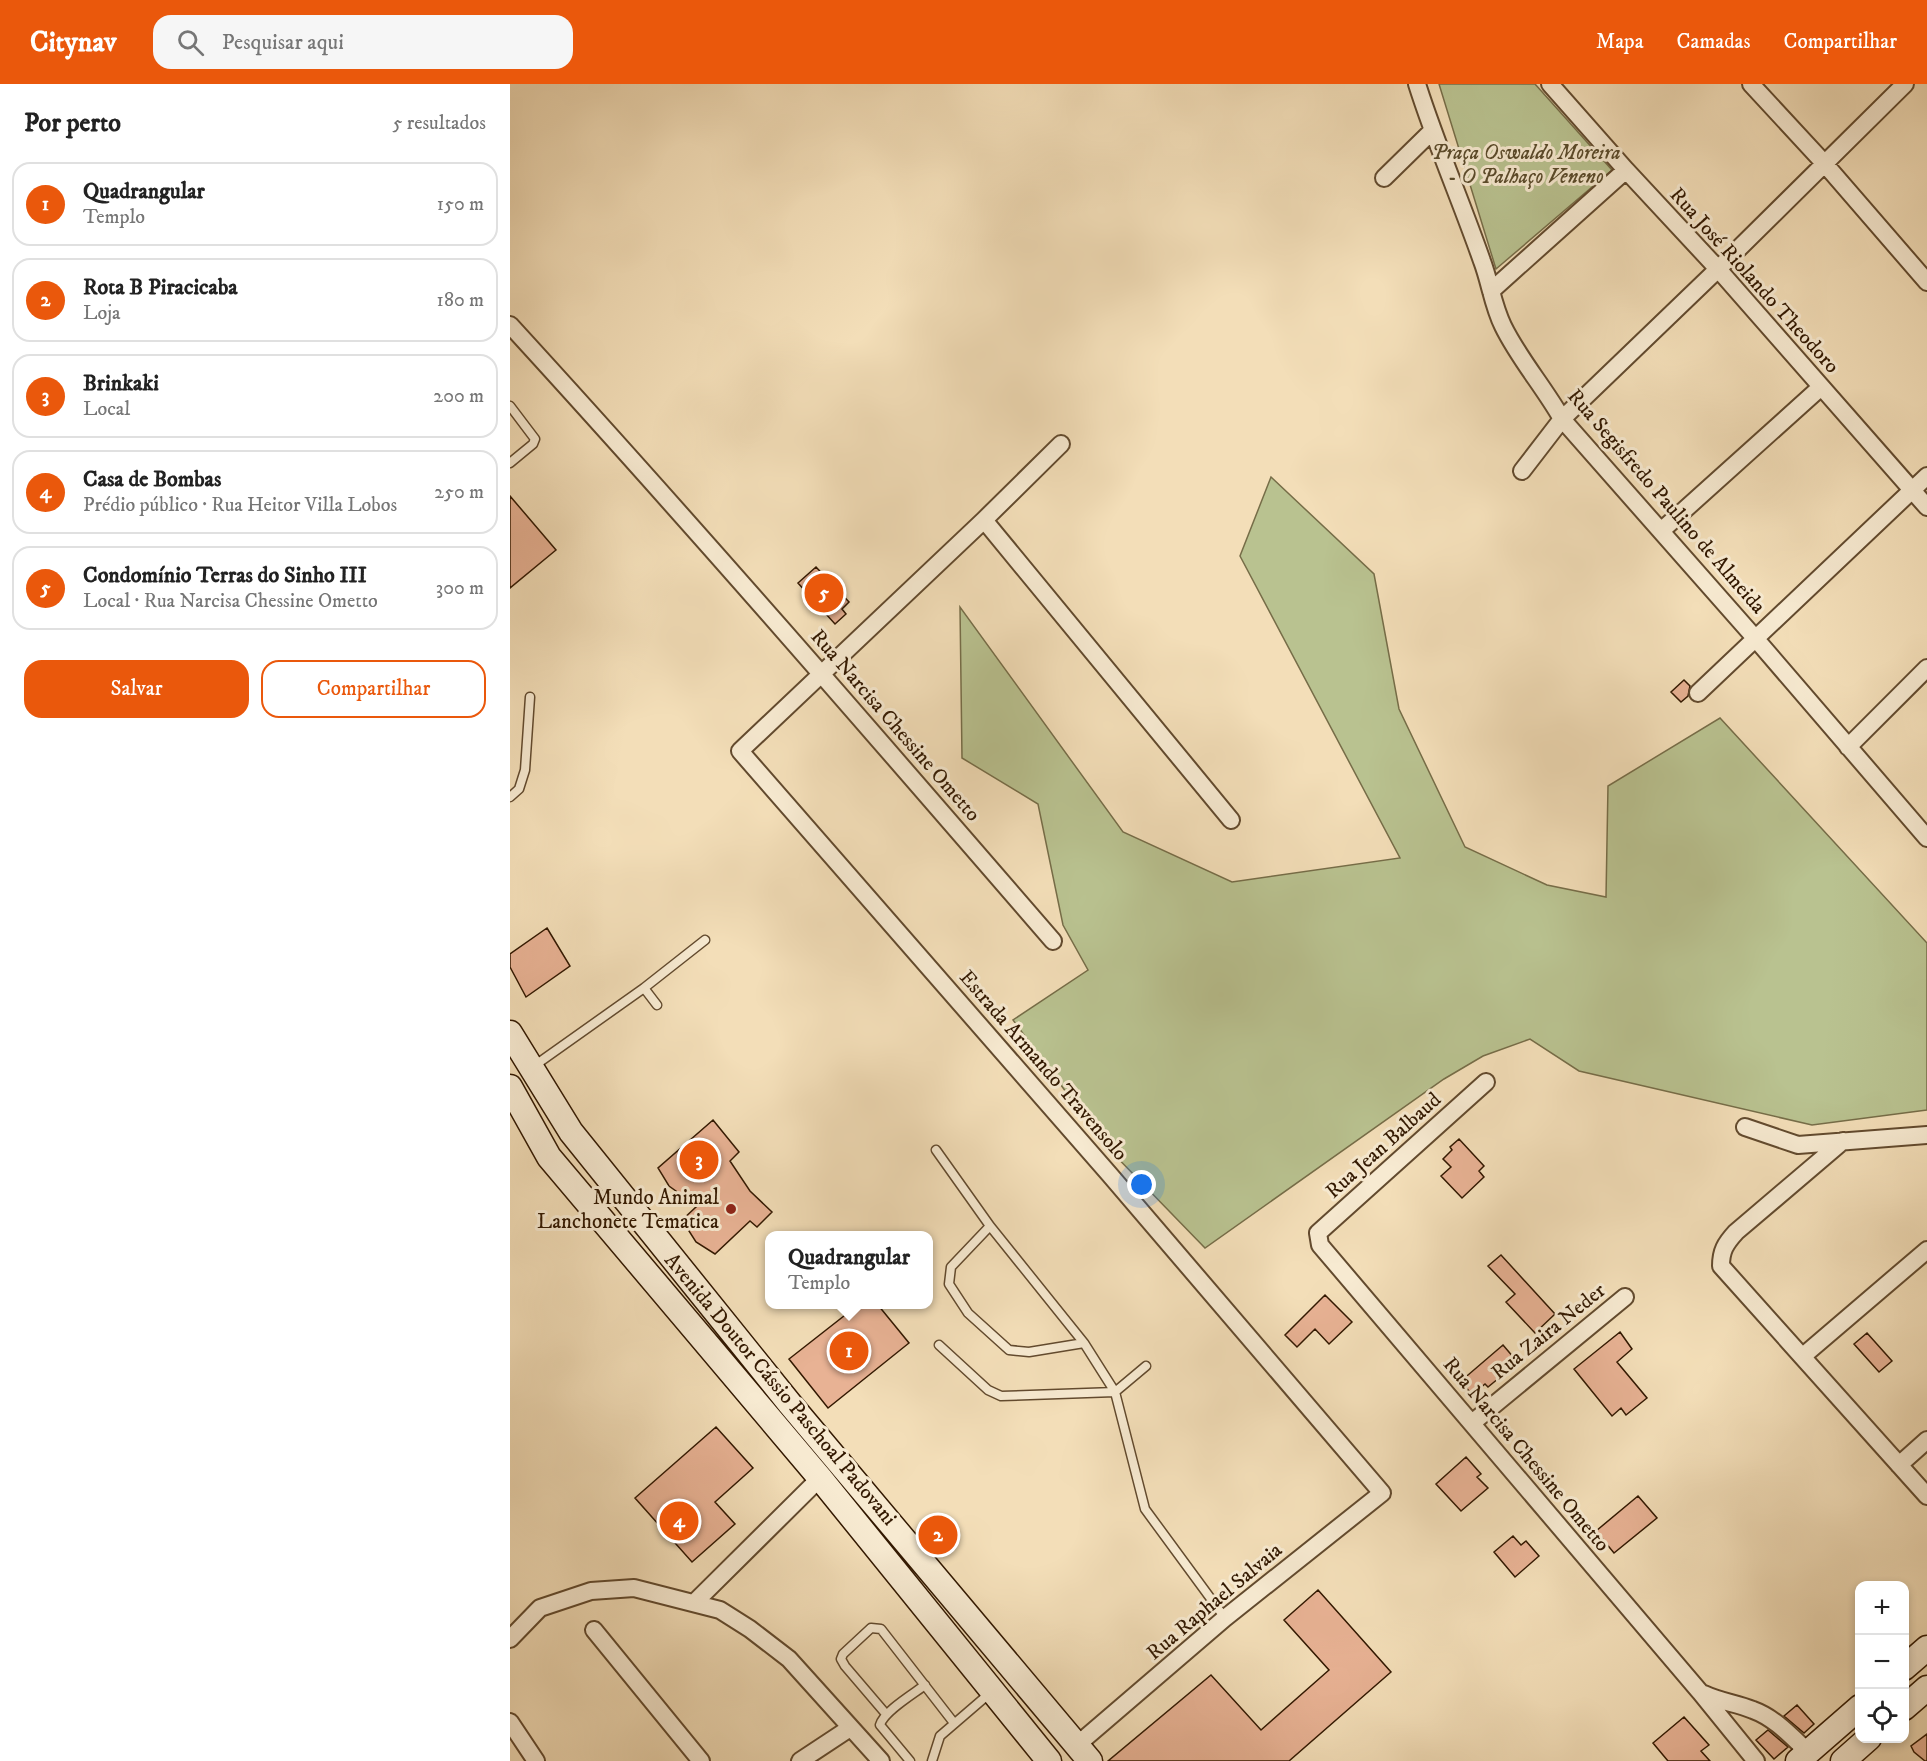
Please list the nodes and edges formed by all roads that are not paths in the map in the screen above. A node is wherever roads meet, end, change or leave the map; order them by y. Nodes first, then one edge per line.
1 (1417, 84) edge
2 (1550, 84) edge
3 (1751, 84) edge
4 (1905, 84) edge
5 (1432, 131) junction
6 (1824, 163) junction
7 (1626, 170) junction
8 (1384, 178) dead end
9 (1718, 269) junction
10 (1927, 282) edge
11 (1491, 291) junction
12 (510, 325) edge
13 (1821, 387) junction
14 (510, 406) edge
15 (1562, 419) junction
16 (1061, 444) dead end
17 (510, 463) edge
18 (1522, 471) dead end
19 (1927, 476) edge
20 (1912, 490) junction
21 (1927, 507) edge
22 (984, 520) junction
23 (1661, 531) junction
24 (1755, 638) junction
25 (1927, 668) edge
26 (822, 673) junction
27 (1698, 693) dead end
28 (530, 697) dead end
29 (1848, 747) junction
30 (510, 797) edge
31 (1231, 820) dead end
32 (1927, 838) edge
33 (705, 940) dead end
34 (1053, 941) dead end
35 (644, 988) junction
36 (657, 1005) dead end
37 (510, 1033) edge
38 (531, 1068) junction
39 (1486, 1082) dead end
40 (510, 1087) edge
41 (1745, 1127) dead end
42 (1927, 1135) edge
43 (1843, 1141) junction
44 (936, 1150) dead end
45 (990, 1226) junction
46 (1320, 1245) joint
47 (1927, 1250) edge
48 (1625, 1297) dead end
49 (1084, 1343) junction
50 (939, 1345) dead end
51 (1803, 1356) junction
52 (1146, 1366) dead end
53 (1115, 1392) junction
54 (1472, 1423) junction
55 (1927, 1440) edge
56 (1899, 1465) junction
57 (820, 1478) junction
58 (1382, 1493) joint
59 (1927, 1496) edge
60 (882, 1512) junction
61 (694, 1603) junction
62 (1225, 1618) junction
63 (594, 1630) dead end
64 (510, 1639) edge
65 (1927, 1648) edge
66 (1909, 1664) edge
67 (925, 1685) junction
68 (1927, 1688) edge
69 (992, 1692) junction
70 (1700, 1692) junction
71 (1909, 1704) edge
72 (1855, 1711) edge
73 (886, 1714) junction
74 (510, 1722) edge
75 (954, 1723) junction
76 (850, 1728) junction
77 (1863, 1743) edge
78 (1083, 1753) edge
79 (1803, 1757) edge
80 (536, 1761) edge
81 (700, 1761) edge
82 (800, 1761) edge
83 (881, 1761) edge
84 (910, 1761) edge
85 (932, 1761) edge
86 (1048, 1761) edge
87 (1756, 1761) edge
88 (1843, 1761) edge

1 - 5 street, Rua Segisfredo Paulino de Almeida
2 - 7 street, Rua José Riolando Theodoro
3 - 6 street
4 - 6 street
5 - 8 street
5 - 11 street, Rua Segisfredo Paulino de Almeida
6 - 9 street
6 - 10 street
7 - 9 street, Rua José Riolando Theodoro
7 - 11 street
9 - 13 street, Rua José Riolando Theodoro
9 - 15 street
11 - 15 street, Rua Segisfredo Paulino de Almeida
12 - 26 street, Rua Narcisa Chessine Ometto
13 - 20 street, Rua José Riolando Theodoro
13 - 23 street
14 - 17 lane
15 - 18 street
15 - 23 street, Rua Segisfredo Paulino de Almeida
16 - 22 street
19 - 20 street
20 - 21 street, Rua José Riolando Theodoro
20 - 24 street
22 - 26 street
22 - 31 street
23 - 24 street, Rua Segisfredo Paulino de Almeida
24 - 27 street
24 - 29 street, Rua Segisfredo Paulino de Almeida
25 - 29 street
26 - 34 street, Rua Narcisa Chessine Ometto
26 - 58 street, Estrada Armando Travensolo
28 - 30 lane
29 - 32 street, Rua Segisfredo Paulino de Almeida
33 - 35 lane
35 - 36 lane
35 - 38 lane
37 - 38 main road, Avenida Doutor Cássio Paschoal Padovani
38 - 60 main road, Avenida Doutor Cássio Paschoal Padovani
39 - 46 street, Rua Jean Balbaud
40 - 57 main road, Avenida Doutor Cássio Paschoal Padovani
41 - 43 street
42 - 43 street
43 - 51 street
44 - 45 lane
45 - 49 lane
45 - 49 lane
46 - 54 street, Rua Narcisa Chessine Ometto
47 - 51 street
48 - 54 street, Rua Zaira Neder
49 - 53 lane
50 - 53 lane
51 - 56 street
52 - 53 lane
53 - 62 lane
54 - 70 street, Rua Narcisa Chessine Ometto
55 - 56 street
56 - 59 street
57 - 60 main road
57 - 61 street
57 - 69 main road, Avenida Doutor Cássio Paschoal Padovani
58 - 62 street, Rua Raphael Salvaia
60 - 78 main road, Avenida Doutor Cássio Paschoal Padovani
61 - 64 street
61 - 76 street
62 - 78 street, Rua Raphael Salvaia
63 - 81 street
65 - 66 main road
67 - 73 lane
67 - 73 lane
67 - 75 lane
68 - 71 main road
69 - 75 lane
69 - 86 main road, Avenida Doutor Cássio Paschoal Padovani
70 - 79 street, Rua Narcisa Chessine Ometto
70 - 87 street, Rua Narcisa Chessine Ometto
72 - 79 main road
73 - 84 lane
74 - 80 street
75 - 85 lane
76 - 82 street
76 - 83 street
77 - 88 main road

